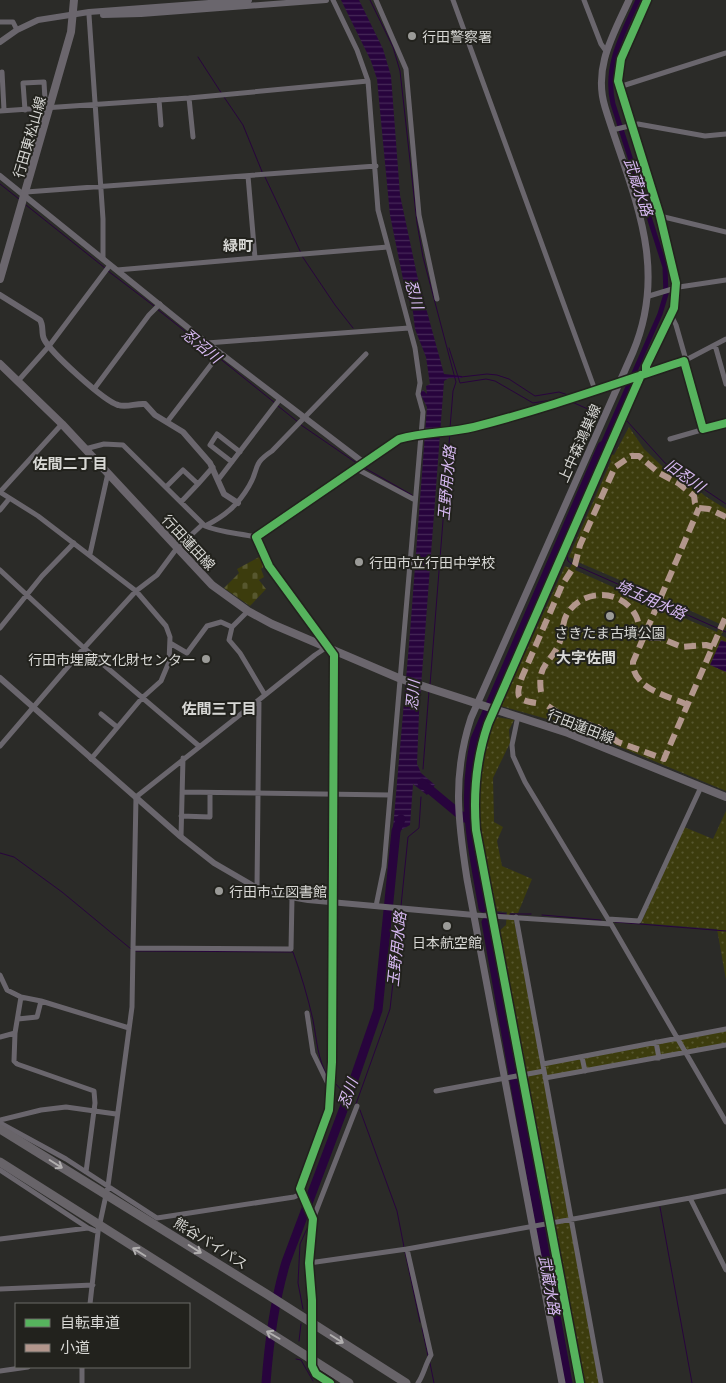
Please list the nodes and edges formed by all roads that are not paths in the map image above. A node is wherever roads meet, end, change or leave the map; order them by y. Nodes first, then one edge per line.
1 (74, 0) edge
2 (249, 0) edge
3 (326, 0) edge
4 (333, 0) edge
5 (376, 0) edge
6 (453, 0) edge
7 (584, 0) edge
8 (628, 0) edge
9 (87, 14) junction
10 (74, 15) junction
11 (0, 22) edge
12 (17, 30) junction
13 (0, 42) edge
14 (606, 50) junction
15 (726, 54) edge
16 (2, 72) dead end
17 (368, 81) junction
18 (189, 98) junction
19 (52, 100) junction
20 (159, 100) junction
21 (94, 106) junction
22 (50, 108) junction
23 (2, 110) edge
24 (25, 110) junction
25 (161, 125) dead end
26 (628, 125) junction
27 (614, 129) junction
28 (726, 134) edge
29 (192, 137) dead end
30 (376, 166) junction
31 (0, 176) edge
32 (248, 176) junction
33 (100, 187) junction
34 (26, 194) junction
35 (660, 216) junction
36 (726, 232) edge
37 (388, 247) junction
38 (255, 258) junction
39 (103, 259) junction
40 (110, 265) junction
41 (117, 270) junction
42 (0, 279) edge
43 (726, 280) edge
44 (674, 289) junction
45 (0, 295) edge
46 (649, 296) junction
47 (437, 299) dead end
48 (160, 304) junction
49 (671, 315) junction
50 (409, 328) junction
51 (726, 339) edge
52 (207, 343) junction
53 (715, 345) junction
54 (49, 346) junction
55 (220, 352) junction
56 (366, 354) dead end
57 (686, 360) junction
58 (0, 364) edge
59 (646, 374) junction
60 (18, 381) junction
61 (623, 381) junction
62 (726, 384) edge
63 (94, 389) junction
64 (595, 390) junction
65 (280, 399) junction
66 (303, 417) junction
67 (167, 422) junction
68 (726, 423) edge
69 (62, 424) junction
70 (421, 434) junction
71 (670, 439) dead end
72 (85, 449) junction
73 (240, 452) junction
74 (232, 462) junction
75 (364, 463) junction
76 (213, 467) junction
77 (355, 468) junction
78 (108, 473) junction
79 (218, 480) junction
80 (198, 484) junction
81 (166, 488) junction
82 (0, 492) edge
83 (9, 499) junction
84 (415, 500) junction
85 (181, 502) junction
86 (238, 503) junction
87 (0, 510) edge
88 (204, 525) junction
89 (256, 537) junction
90 (74, 543) junction
91 (177, 548) junction
92 (90, 554) junction
93 (0, 570) edge
94 (136, 591) junction
95 (28, 594) junction
96 (248, 611) junction
97 (232, 627) junction
98 (0, 628) edge
99 (170, 643) junction
100 (328, 647) junction
101 (84, 648) junction
102 (0, 678) edge
103 (400, 679) junction
104 (265, 695) junction
105 (142, 698) junction
106 (259, 700) junction
107 (479, 705) junction
108 (34, 708) junction
109 (101, 714) dead end
110 (518, 716) junction
111 (118, 727) junction
112 (0, 746) edge
113 (199, 746) junction
114 (183, 758) junction
115 (91, 759) junction
116 (701, 786) junction
117 (182, 792) junction
118 (210, 793) junction
119 (258, 793) junction
120 (332, 794) junction
121 (390, 796) junction
122 (726, 796) edge
123 (136, 797) junction
124 (182, 816) junction
125 (181, 837) junction
126 (257, 888) junction
127 (292, 898) junction
128 (333, 903) junction
129 (377, 906) junction
130 (477, 915) junction
131 (516, 917) junction
132 (610, 922) junction
133 (133, 948) junction
134 (0, 975) edge
135 (21, 997) junction
136 (41, 1001) junction
137 (307, 1013) dead end
138 (18, 1018) junction
139 (129, 1028) junction
140 (726, 1029) edge
141 (15, 1033) junction
142 (0, 1037) edge
143 (677, 1038) junction
144 (656, 1042) junction
145 (726, 1045) edge
146 (686, 1053) junction
147 (582, 1057) junction
148 (659, 1058) junction
149 (543, 1064) junction
150 (544, 1071) junction
151 (585, 1071) junction
152 (546, 1078) junction
153 (508, 1079) junction
154 (331, 1088) junction
155 (436, 1091) dead end
156 (357, 1106) dead end
157 (94, 1110) junction
158 (116, 1114) junction
159 (0, 1122) edge
160 (726, 1122) edge
161 (0, 1129) edge
162 (0, 1162) edge
163 (0, 1170) edge
164 (86, 1172) junction
165 (107, 1190) junction
166 (726, 1191) edge
167 (301, 1195) junction
168 (690, 1198) junction
169 (312, 1215) junction
170 (571, 1220) junction
171 (535, 1227) junction
172 (88, 1228) junction
173 (99, 1229) junction
174 (0, 1239) edge
175 (407, 1249) junction
176 (309, 1263) junction
177 (726, 1270) edge
178 (93, 1285) junction
179 (0, 1289) edge
180 (90, 1303) edge
181 (313, 1323) junction
182 (311, 1357) junction
183 (19, 1368) edge
184 (82, 1368) edge
185 (0, 1370) edge
186 (82, 1383) edge
187 (330, 1383) edge
188 (350, 1383) edge
189 (406, 1383) edge
190 (418, 1383) edge
191 (562, 1383) edge
192 (601, 1383) edge

1 - 10 main road, 行田東松山線
2 - 9 street
3 - 9 street
4 - 17 street
5 - 47 street
6 - 64 street
7 - 14 street
8 - 14 main road, 上中森鴻巣線
9 - 10 street
9 - 21 street
10 - 12 street
10 - 19 main road, 行田東松山線
11 - 12 street
12 - 13 street
14 - 27 main road, 上中森鴻巣線
15 - 26 street
16 - 23 street
17 - 18 street
17 - 30 street
18 - 20 street
18 - 29 street
19 - 22 main road, 行田東松山線
19 - 24 street
20 - 21 street
20 - 25 street
21 - 22 street
21 - 33 street
22 - 24 street
22 - 34 main road, 行田東松山線
23 - 24 street
26 - 27 street
26 - 28 street
26 - 35 street
27 - 46 main road, 上中森鴻巣線
30 - 32 street
30 - 37 street
31 - 34 street
32 - 33 street
32 - 38 street
33 - 34 street
33 - 39 street
34 - 39 street
34 - 42 main road, 行田東松山線
35 - 36 street
35 - 44 street
37 - 38 street
37 - 50 street
38 - 41 street
39 - 40 street
40 - 41 street
40 - 54 street
41 - 48 street
43 - 44 street
44 - 46 street
44 - 49 street
45 - 54 street
46 - 61 main road, 上中森鴻巣線
48 - 52 street
48 - 63 street
49 - 57 street
49 - 59 street
50 - 52 street
50 - 70 street
51 - 53 street
52 - 55 street
53 - 57 street
53 - 62 street
54 - 60 street
54 - 63 street
55 - 65 street
55 - 67 street
56 - 66 street
57 - 59 street
58 - 60 main road, 行田蓮田線
59 - 61 street
60 - 69 main road, 行田蓮田線
61 - 64 street
61 - 107 main road, 上中森鴻巣線
63 - 67 street
64 - 70 street
65 - 66 street
65 - 73 street
66 - 75 street
66 - 86 street
67 - 76 street
68 - 71 street
69 - 72 main road, 行田蓮田線
69 - 82 street
70 - 75 street
70 - 84 street
72 - 78 main road, 行田蓮田線
72 - 81 street
73 - 74 street
73 - 74 street
74 - 79 street
75 - 77 street
76 - 79 street
76 - 80 street
77 - 84 street
77 - 89 street
78 - 91 main road, 行田蓮田線
78 - 92 street
79 - 86 street
80 - 81 street
80 - 85 street
81 - 85 street
82 - 83 street
83 - 87 street
83 - 90 street
84 - 103 street
85 - 88 street
86 - 88 street
88 - 89 street
88 - 91 street
89 - 100 street
90 - 92 street
90 - 95 street
91 - 94 street
91 - 96 main road, 行田蓮田線
92 - 94 street
93 - 95 street
94 - 99 street
94 - 101 street
95 - 98 street
95 - 101 street
96 - 97 street
96 - 100 main road, 行田蓮田線
97 - 99 street
97 - 104 street
99 - 105 street
100 - 103 main road, 行田蓮田線
100 - 104 street
100 - 120 street
101 - 105 street
101 - 108 street
102 - 108 street
103 - 107 main road, 行田蓮田線
103 - 121 street
104 - 106 street
105 - 111 street
105 - 113 street
106 - 113 street
106 - 119 street
107 - 110 main road, 行田蓮田線
107 - 130 main road, 上中森鴻巣線
108 - 112 street
108 - 115 street
109 - 111 street
110 - 116 main road, 行田蓮田線
110 - 132 street
111 - 115 street
113 - 114 street
114 - 117 street
114 - 123 street
115 - 123 street
116 - 122 main road, 行田蓮田線
116 - 132 street
117 - 118 street
117 - 124 street
118 - 119 street
118 - 124 street
119 - 120 street
119 - 126 street
120 - 121 street
120 - 128 street
121 - 129 street
123 - 125 street
123 - 133 street
124 - 125 street
125 - 126 street
126 - 127 street
127 - 128 street
127 - 133 street
128 - 129 street
128 - 154 street
129 - 130 street
130 - 131 street
130 - 153 main road
131 - 132 street
131 - 149 street
132 - 143 street
133 - 139 street
134 - 135 street
135 - 136 street
135 - 138 street
136 - 138 street
136 - 139 street
137 - 154 street
138 - 141 street
139 - 158 street
140 - 143 street
141 - 142 street
141 - 157 street
143 - 144 street
143 - 146 street
144 - 147 street
144 - 148 street
145 - 146 street
146 - 148 street
146 - 160 street
147 - 149 street
147 - 151 street
148 - 151 street
149 - 150 street
150 - 152 street
150 - 153 street
151 - 152 street
152 - 170 street
153 - 155 street
153 - 171 main road
154 - 167 street
156 - 169 street
157 - 158 street
157 - 159 street
157 - 164 street
158 - 165 street
159 - 164 street
161 -> 165 highway, 熊谷バイパス
162 - 173 highway
163 - 172 street
164 - 165 street
165 - 167 street
165 - 173 street
165 -> 181 highway, 熊谷バイパス
166 - 168 street
167 - 169 street
168 - 170 street
168 - 177 street
169 - 176 street
170 - 171 street
170 - 192 street
171 - 175 street
171 - 191 main road
172 - 173 street
172 - 174 street
173 - 178 street
182 -> 173 highway
175 - 176 street
175 - 190 street
176 - 181 street
178 - 179 street
178 - 180 street
181 - 182 street
181 -> 189 highway, 熊谷バイパス
182 - 187 street
182 - 188 highway
183 - 185 street
184 - 186 street

